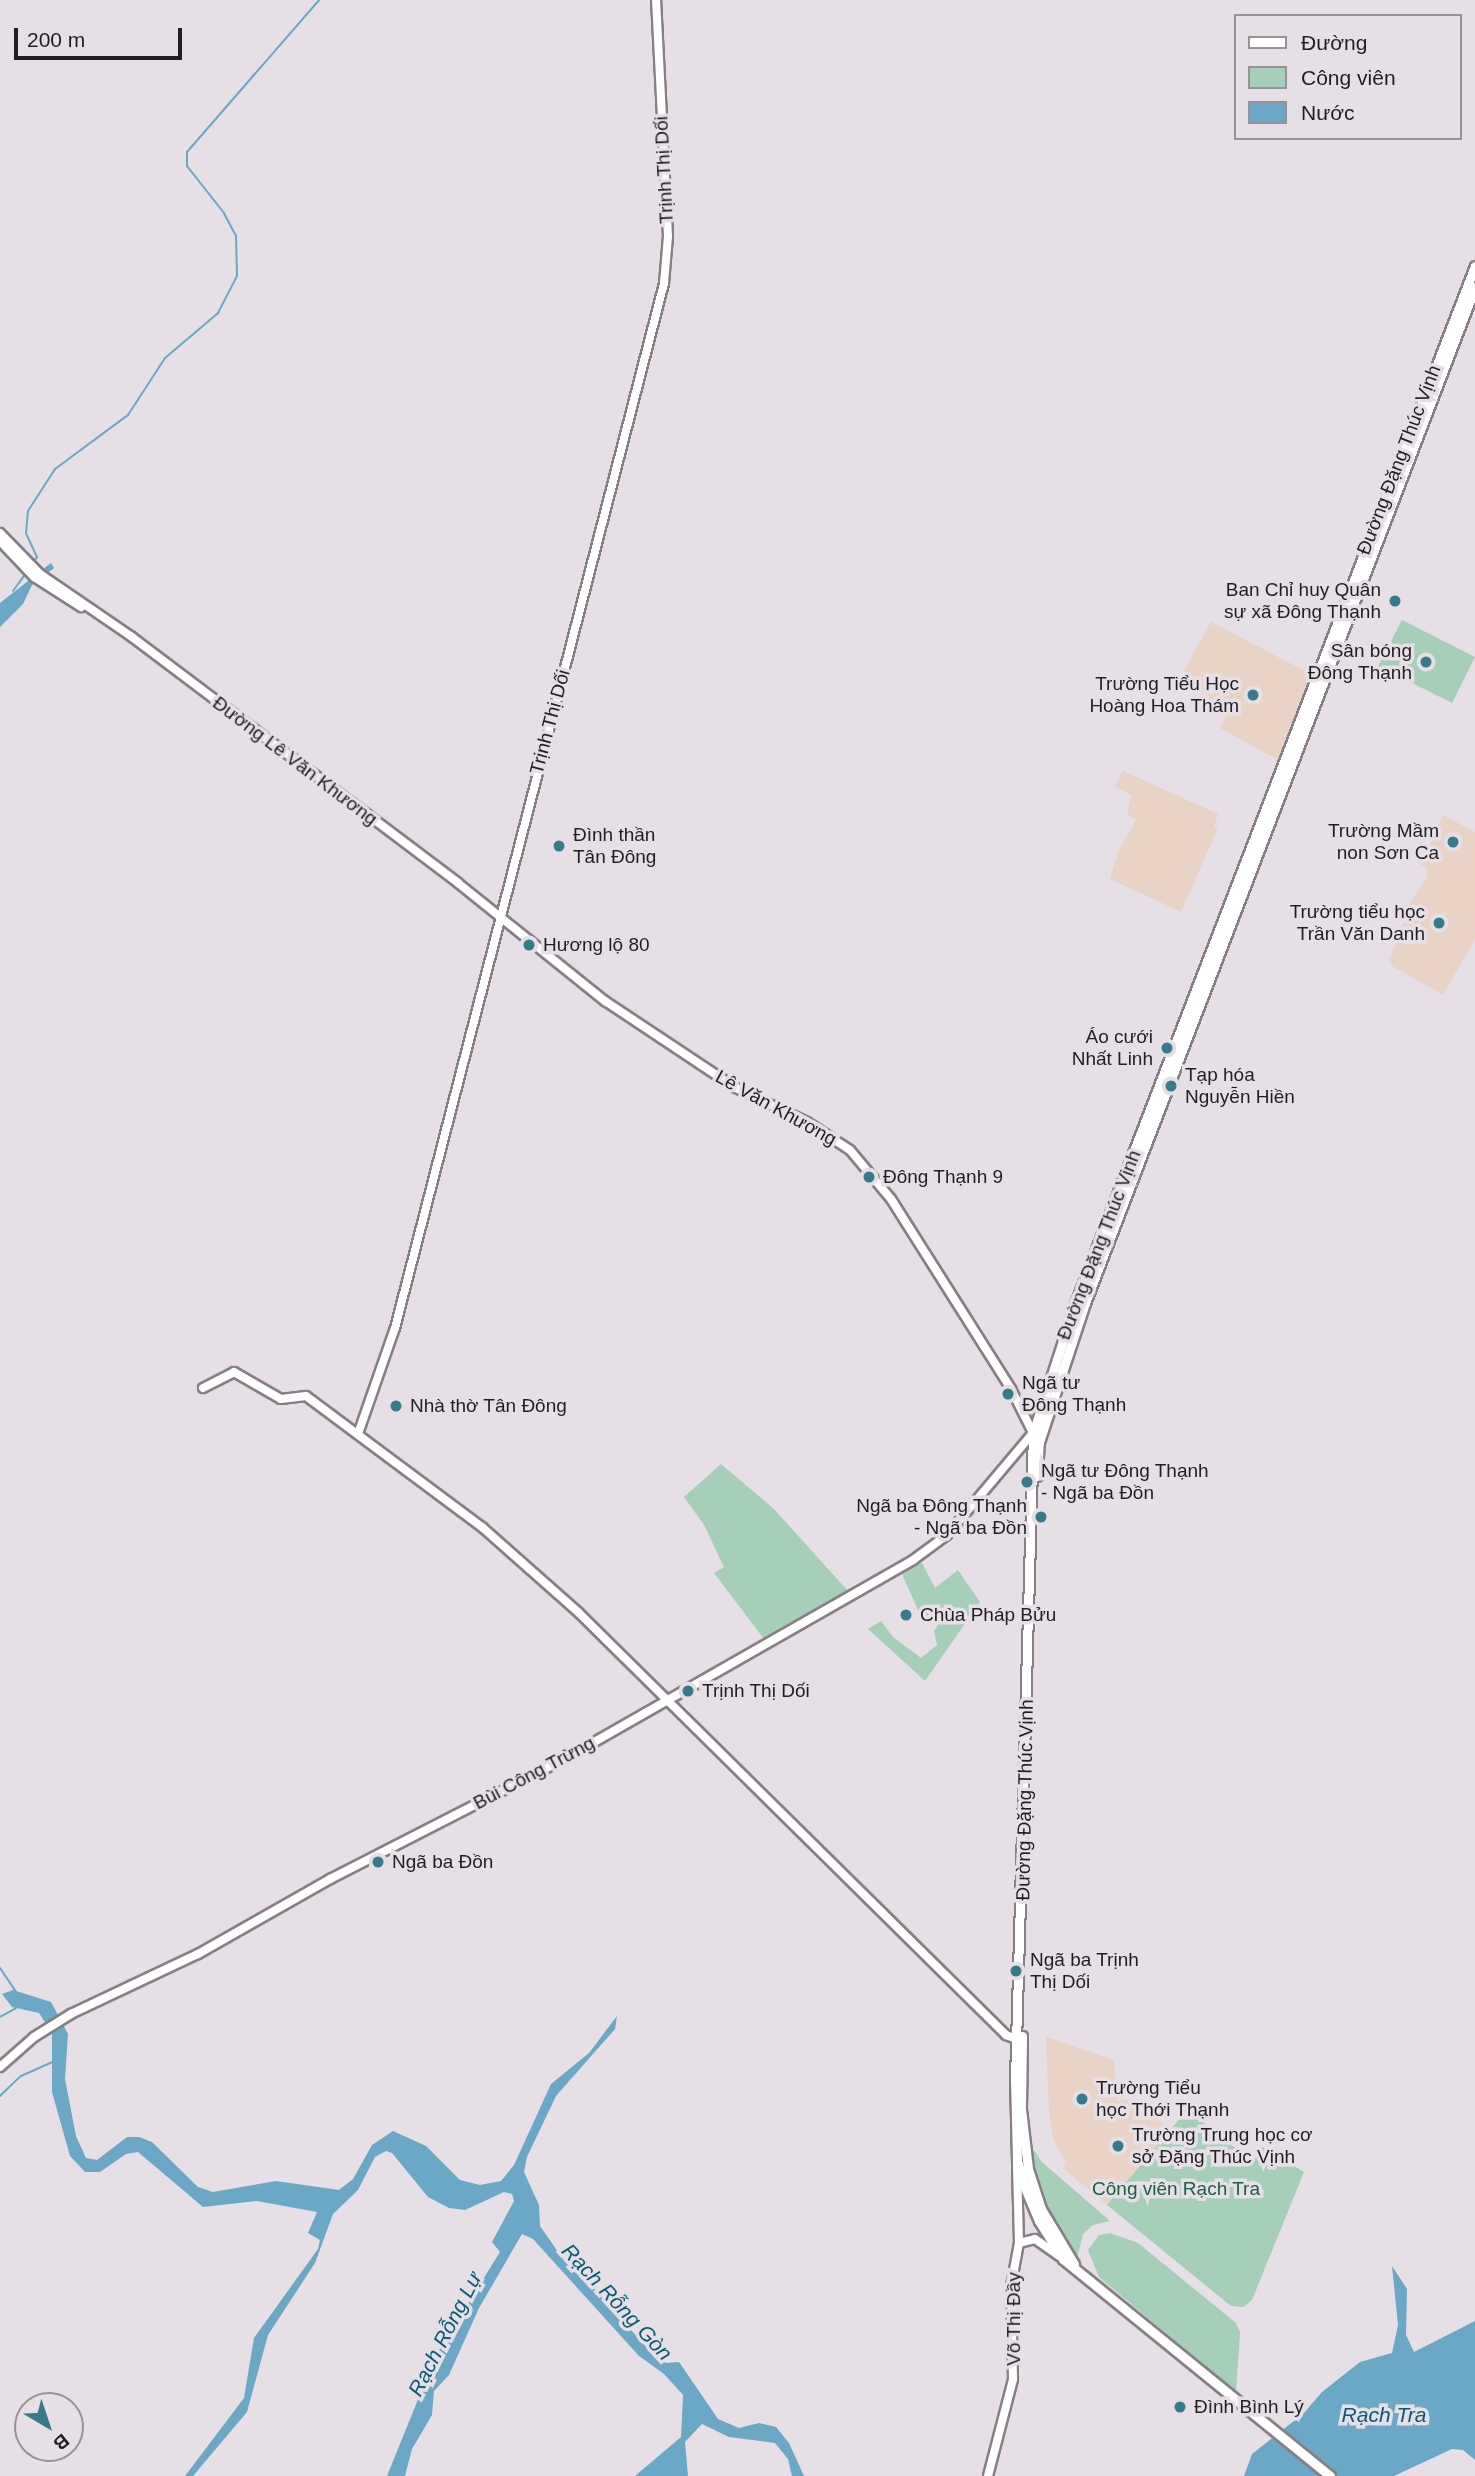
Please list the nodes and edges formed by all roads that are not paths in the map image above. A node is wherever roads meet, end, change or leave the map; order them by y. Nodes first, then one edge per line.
1 (656, 0) edge
2 (1475, 266) edge
3 (1475, 288) edge
4 (0, 533) edge
5 (0, 541) edge
6 (1372, 542) junction
7 (15, 555) junction
8 (499, 915) junction
9 (203, 1388) dead end
10 (358, 1434) junction
11 (1036, 1435) junction
12 (663, 1701) junction
13 (1019, 2040) junction
14 (0, 2067) edge
15 (1017, 2160) junction
16 (1019, 2243) junction
17 (1063, 2259) junction
18 (1074, 2264) junction
19 (988, 2476) edge
20 (1330, 2476) edge

1 - 8 street, Trịnh Thị Dối
2 - 6 main road, Đường Đặng Thúc Vịnh
3 - 6 main road, Đường Đặng Thúc Vịnh
4 - 7 street
5 - 7 street
6 - 11 main road, Đường Đặng Thúc Vịnh
7 - 8 street, Đường Lê Văn Khương
8 - 10 street, Trịnh Thị Dối
8 - 11 street, Lê Văn Khương
9 - 10 street
10 - 12 street
11 - 12 street, Bùi Công Trừng
11 - 13 main road, Đường Đặng Thúc Vịnh
12 - 13 street
12 - 14 street, Bùi Công Trừng
13 - 15 main road, Đường Đặng Thúc Vịnh
13 - 18 main road, Đường Đặng Thúc Vịnh
15 - 16 street, Võ Thị Đầy
15 - 17 main road, Đường Đặng Thúc Vịnh
16 - 17 street
16 - 19 street, Võ Thị Đầy
17 - 18 main road, Đường Đặng Thúc Vịnh
18 - 20 main road, Đường Đặng Thúc Vịnh

